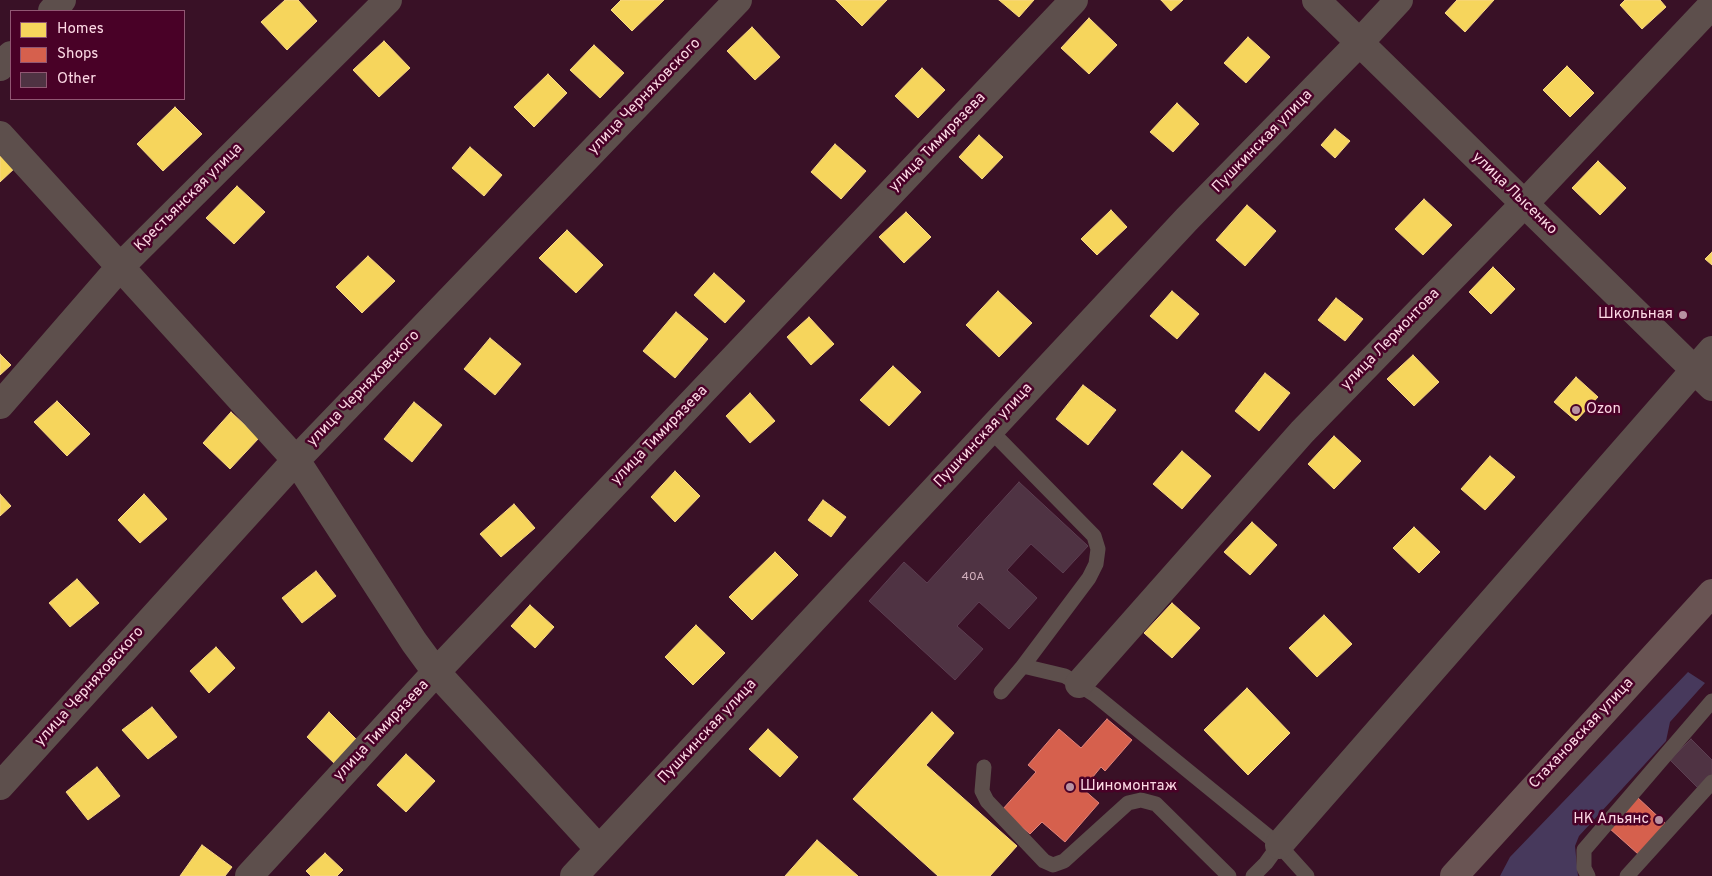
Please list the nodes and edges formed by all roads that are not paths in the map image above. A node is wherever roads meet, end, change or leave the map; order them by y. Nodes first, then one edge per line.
1 (62, 0) edge
2 (388, 0) edge
3 (738, 0) edge
4 (1074, 0) edge
5 (1316, 0) edge
6 (1399, 0) edge
7 (1712, 5) edge
8 (53, 10) edge
9 (1360, 42) junction
10 (10, 56) edge
11 (0, 67) edge
12 (0, 135) edge
13 (1524, 204) junction
14 (120, 267) junction
15 (1712, 350) edge
16 (1703, 378) edge
17 (0, 405) edge
18 (990, 430) junction
19 (296, 460) junction
20 (1712, 593) edge
21 (1023, 666) junction
22 (436, 672) junction
23 (1079, 684) junction
24 (1001, 692) dead end
25 (1712, 702) edge
26 (984, 767) dead end
27 (1712, 782) edge
28 (0, 786) edge
29 (1279, 845) junction
30 (600, 849) junction
31 (1050, 871) edge
32 (1456, 875) edge
33 (249, 876) edge
34 (574, 876) edge
35 (1229, 876) edge
36 (1253, 876) edge
37 (1307, 876) edge
38 (1588, 876) edge
39 (1627, 876) edge

1 - 8 street
2 - 14 street, Крестьянская улица
3 - 19 street, улица Черняховского
4 - 22 street, улица Тимирязева
5 - 9 street, улица Лысенко
6 - 9 street, Пушкинская улица
7 - 13 street, улица Лермонтова
9 - 13 street, улица Лысенко
9 - 18 street, Пушкинская улица
10 - 11 street
12 - 14 street
13 - 16 street, улица Лысенко
13 - 23 street, улица Лермонтова
14 - 17 street, Крестьянская улица
14 - 19 street
15 - 16 street
16 - 29 street
18 - 21 lane
18 - 30 street, Пушкинская улица
19 - 22 street
19 - 28 street, улица Черняховского
20 - 32 main road, Стахановская улица
21 - 23 lane
21 - 24 lane
22 - 30 street
22 - 33 street, улица Тимирязева
23 - 29 lane
25 - 38 lane
26 - 31 lane
27 - 39 lane
29 - 36 lane
29 - 37 lane
30 - 34 street, Пушкинская улица
31 - 35 lane

